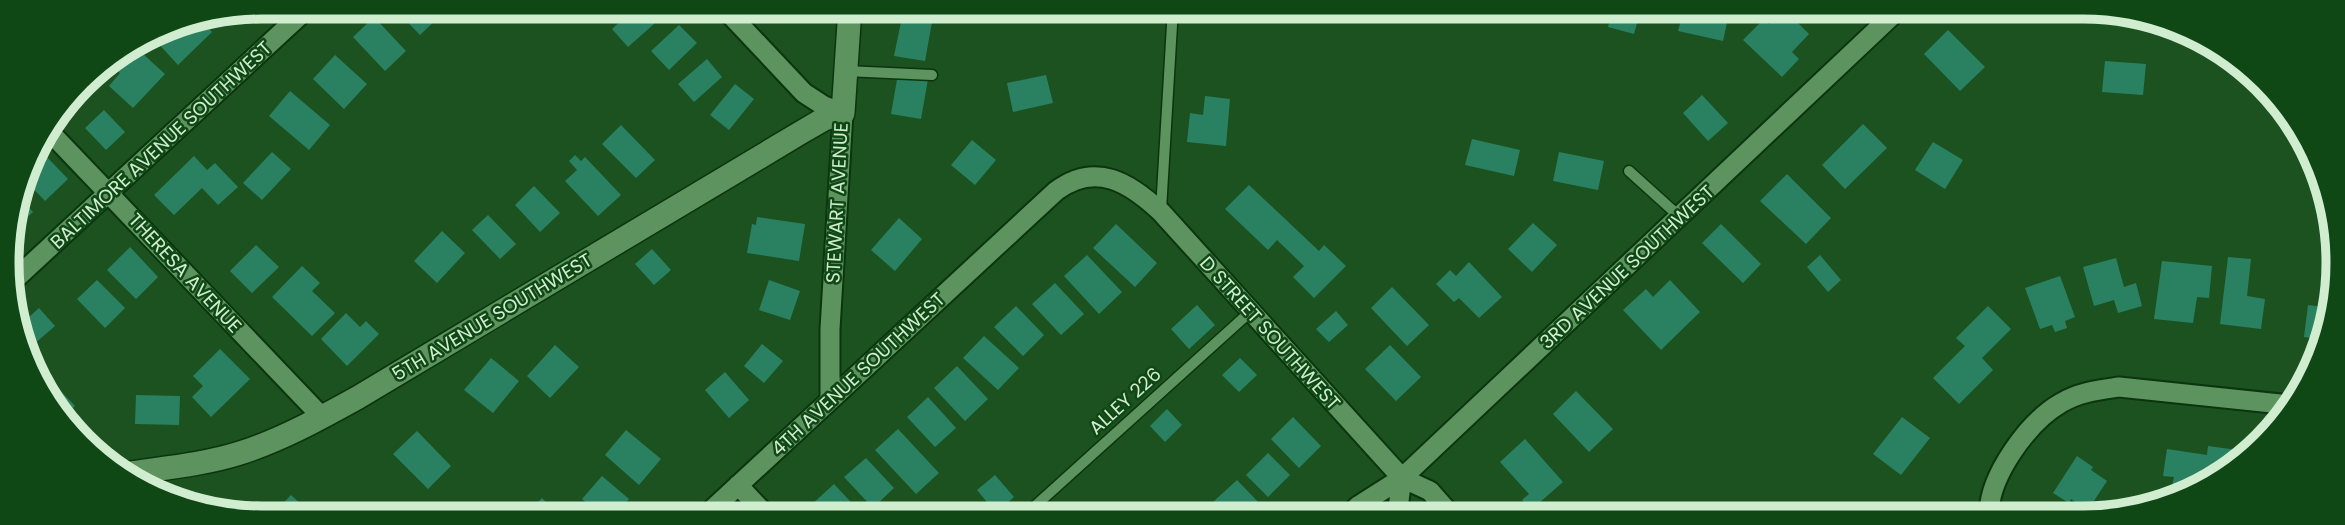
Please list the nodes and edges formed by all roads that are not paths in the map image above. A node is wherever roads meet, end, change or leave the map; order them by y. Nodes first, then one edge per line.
1 (1171, 19) edge
2 (1888, 19) edge
3 (295, 20) edge
4 (735, 20) edge
5 (849, 20) edge
6 (845, 71) junction
7 (932, 75) dead end
8 (843, 113) junction
9 (54, 137) edge
10 (1629, 171) dead end
11 (1076, 179) joint
12 (109, 193) junction
13 (1161, 212) junction
14 (1679, 217) junction
15 (20, 275) edge
16 (1250, 312) junction
17 (830, 399) junction
18 (2280, 404) edge
19 (321, 418) junction
20 (139, 472) edge
21 (1402, 478) junction
22 (738, 485) junction
23 (716, 506) edge
24 (758, 506) edge
25 (1035, 506) edge
26 (1358, 506) edge
27 (1398, 506) edge
28 (1443, 506) edge
29 (1991, 506) edge

1 - 13 lane
2 - 14 street, 3RD AVENUE SOUTHWEST
3 - 12 street, BALTIMORE AVENUE SOUTHWEST
4 - 8 street
5 - 6 street, STEWART AVENUE
6 - 7 lane
6 - 8 street, STEWART AVENUE
8 - 17 street, STEWART AVENUE
8 - 19 street, 5TH AVENUE SOUTHWEST
9 - 12 street, THERESA AVENUE
10 - 14 lane
11 - 13 street, D STREET SOUTHWEST
11 - 17 street, 4TH AVENUE SOUTHWEST
12 - 15 street, BALTIMORE AVENUE SOUTHWEST
12 - 19 street, THERESA AVENUE
13 - 16 street, D STREET SOUTHWEST
14 - 21 street, 3RD AVENUE SOUTHWEST
16 - 21 street, D STREET SOUTHWEST
16 - 25 lane, ALLEY 226
17 - 22 street, 4TH AVENUE SOUTHWEST
18 - 29 street
19 - 20 street, 5TH AVENUE SOUTHWEST
21 - 26 street, 3RD AVENUE SOUTHWEST
21 - 27 street
21 - 28 street, D STREET SOUTHWEST
22 - 23 street, 4TH AVENUE SOUTHWEST
22 - 24 street

